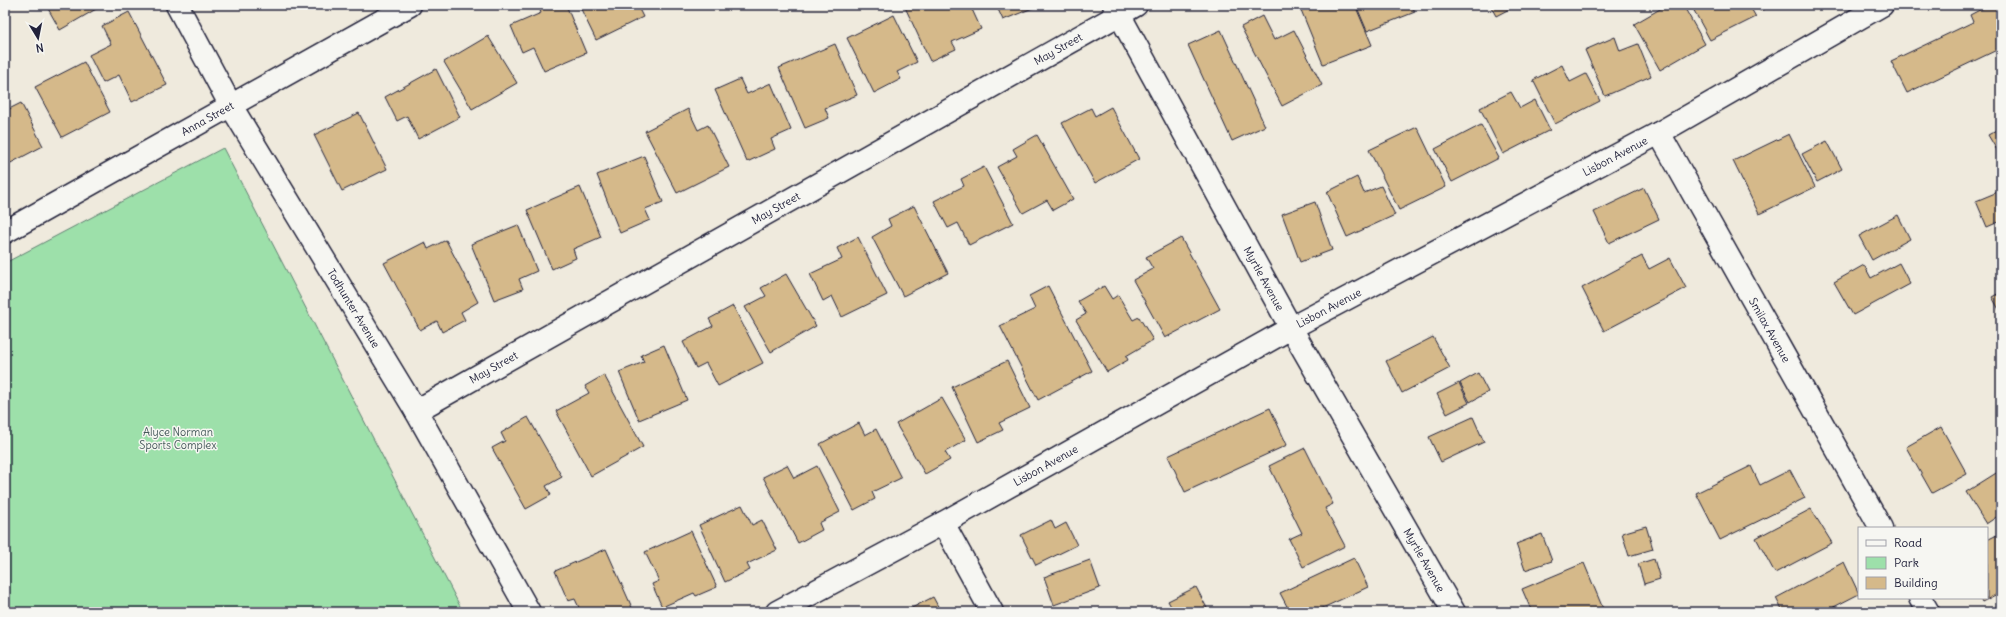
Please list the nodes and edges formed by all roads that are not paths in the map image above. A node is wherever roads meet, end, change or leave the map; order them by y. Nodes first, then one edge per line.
1 (177, 5) edge
2 (410, 5) edge
3 (1882, 5) edge
4 (1123, 8) edge
5 (231, 106) junction
6 (1659, 133) junction
7 (5, 232) edge
8 (1291, 328) junction
9 (416, 411) junction
10 (943, 523) junction
11 (1880, 527) edge
12 (1921, 599) edge
13 (529, 612) edge
14 (777, 612) edge
15 (992, 612) edge
16 (1454, 612) edge
17 (1928, 612) edge

1 - 5 street, Todhunter Avenue
2 - 5 street, Anna Street
3 - 6 street, Lisbon Avenue
4 - 8 street, Myrtle Avenue
4 - 9 street, May Street
5 - 7 street, Anna Street
5 - 9 street, Todhunter Avenue
6 - 8 street, Lisbon Avenue
6 - 11 street, Smilax Avenue
8 - 10 street, Lisbon Avenue
8 - 16 street, Myrtle Avenue
9 - 13 street, Todhunter Avenue
10 - 14 street, Lisbon Avenue
10 - 15 street
12 - 17 street

